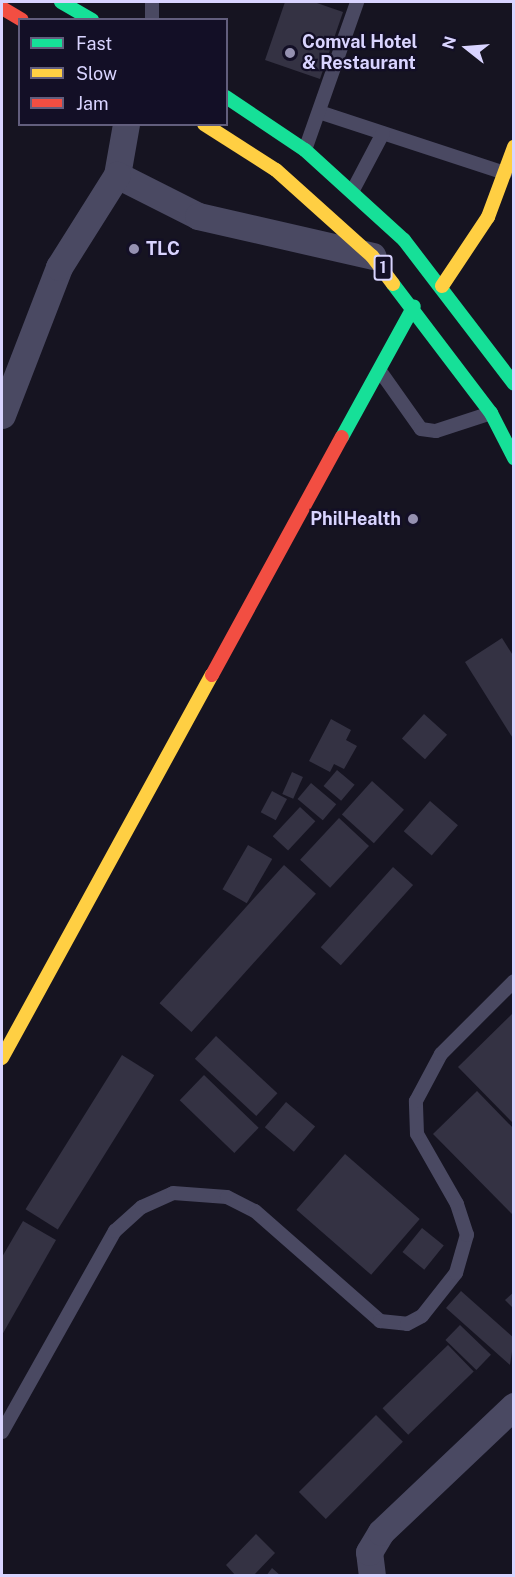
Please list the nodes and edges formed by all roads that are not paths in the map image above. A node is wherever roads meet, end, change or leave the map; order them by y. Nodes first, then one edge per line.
1 (61, 2) edge
2 (152, 2) edge
3 (357, 2) edge
4 (2, 8) edge
5 (19, 18) edge
6 (89, 18) edge
7 (152, 18) edge
8 (228, 99) edge
9 (319, 112) junction
10 (126, 126) edge
11 (207, 126) edge
12 (383, 133) junction
13 (513, 147) edge
14 (305, 150) junction
15 (505, 173) junction
16 (117, 175) junction
17 (353, 189) junction
18 (372, 256) junction
19 (442, 286) junction
20 (414, 306) junction
21 (379, 369) junction
22 (513, 384) edge
23 (491, 412) junction
24 (2, 415) edge
25 (513, 458) edge
26 (513, 981) edge
27 (2, 1058) edge
28 (513, 1407) edge
29 (2, 1432) edge
30 (370, 1564) edge

1 - 6 main road
2 - 7 lane
3 - 9 lane
4 - 5 main road
8 - 14 main road, 1
9 - 12 lane
9 - 14 lane
10 - 16 street
11 - 18 main road, 1
12 - 15 lane
12 - 17 lane
13 - 15 main road
14 - 17 main road, 1
15 - 19 main road
16 - 18 street
16 - 24 street
17 - 19 main road, 1
18 - 20 main road, 1
19 - 20 main road
19 - 22 main road, 1
20 - 21 main road
20 - 23 main road, 1
21 - 23 lane
21 - 27 main road
23 - 25 main road, 1
26 - 29 lane
28 - 30 street

